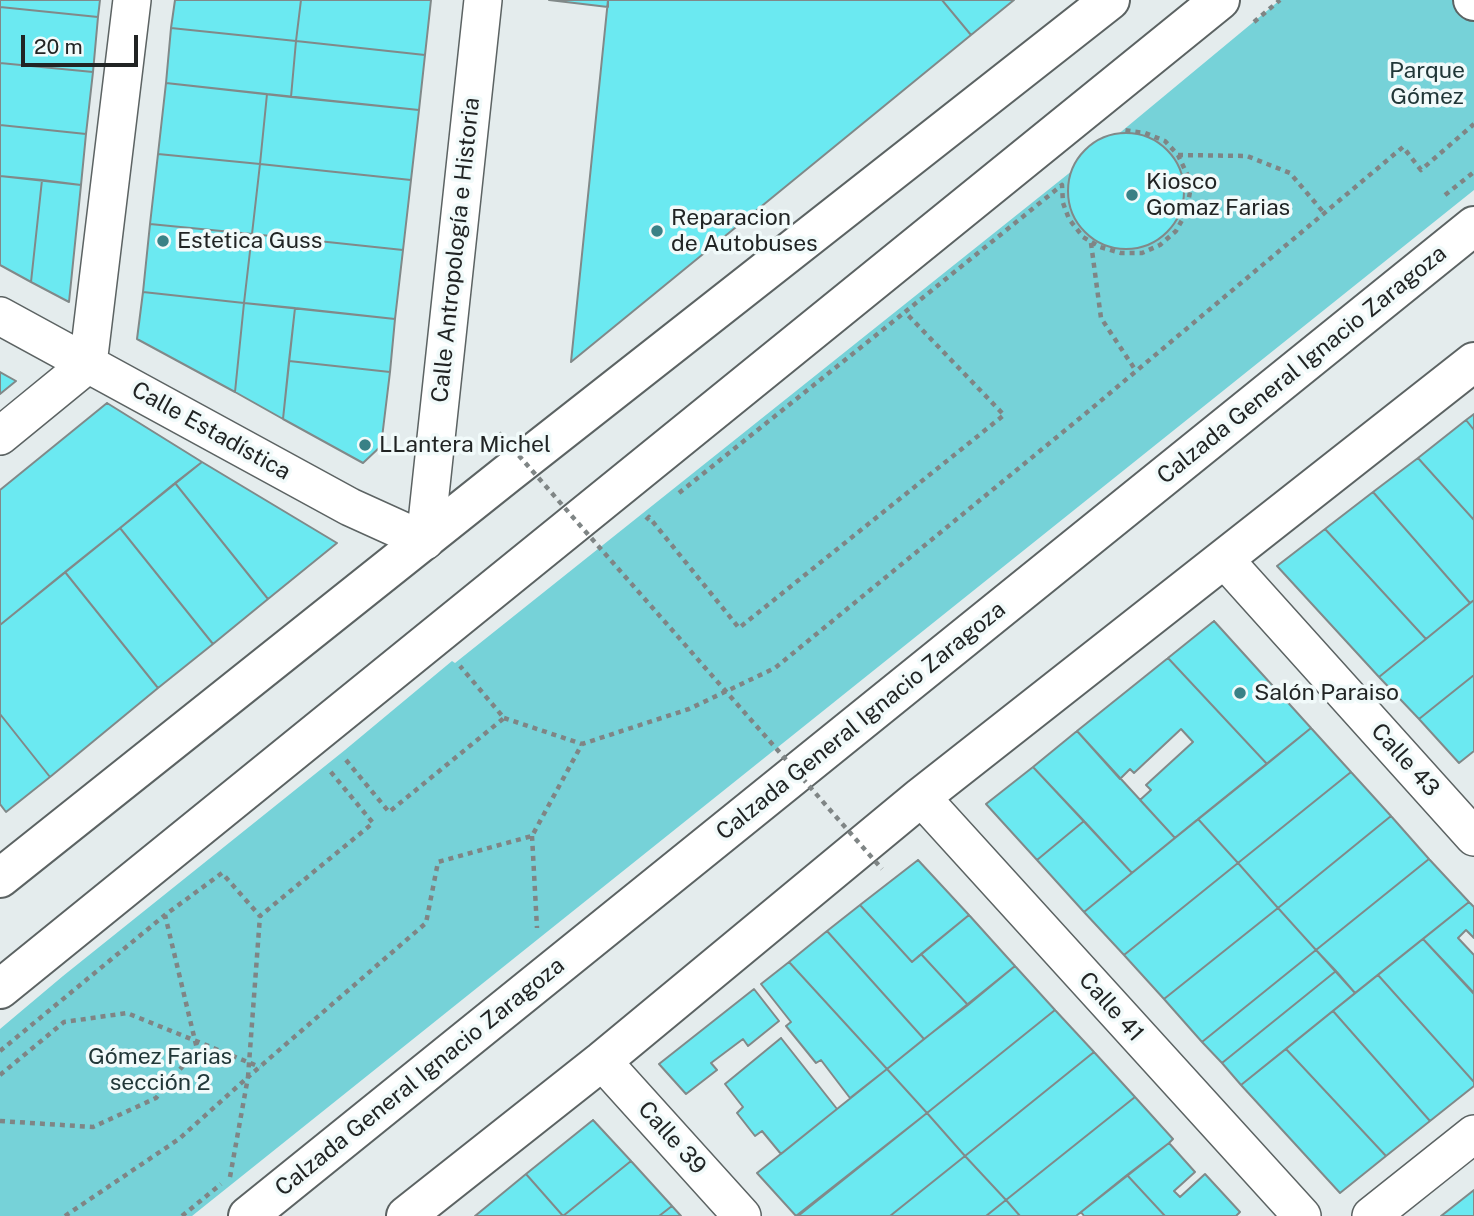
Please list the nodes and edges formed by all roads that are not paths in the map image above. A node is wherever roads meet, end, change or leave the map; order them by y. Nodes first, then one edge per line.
1 (132, 0) edge
2 (483, 0) edge
3 (1110, 0) edge
4 (1220, 0) edge
5 (1474, 226) edge
6 (0, 316) edge
7 (1474, 362) edge
8 (88, 364) junction
9 (0, 436) edge
10 (425, 541) junction
11 (1224, 559) junction
12 (921, 797) junction
13 (1474, 836) edge
14 (0, 878) edge
15 (0, 989) edge
16 (603, 1060) junction
17 (1474, 1134) edge
18 (248, 1216) edge
19 (406, 1216) edge
20 (742, 1216) edge
21 (1301, 1216) edge
22 (1371, 1216) edge

1 - 8 street
2 - 10 street, Calle Antropología e Historia
3 - 10 main road
4 - 15 main road
5 - 18 main road, Calzada General Ignacio Zaragoza
6 - 8 street, Calle Estadística
7 - 11 main road
8 - 9 street
8 - 10 street, Calle Estadística
10 - 14 main road
11 - 12 main road
11 - 13 street, Calle 43
12 - 16 main road
12 - 21 street, Calle 41
16 - 19 main road
16 - 20 street, Calle 39
17 - 22 street

